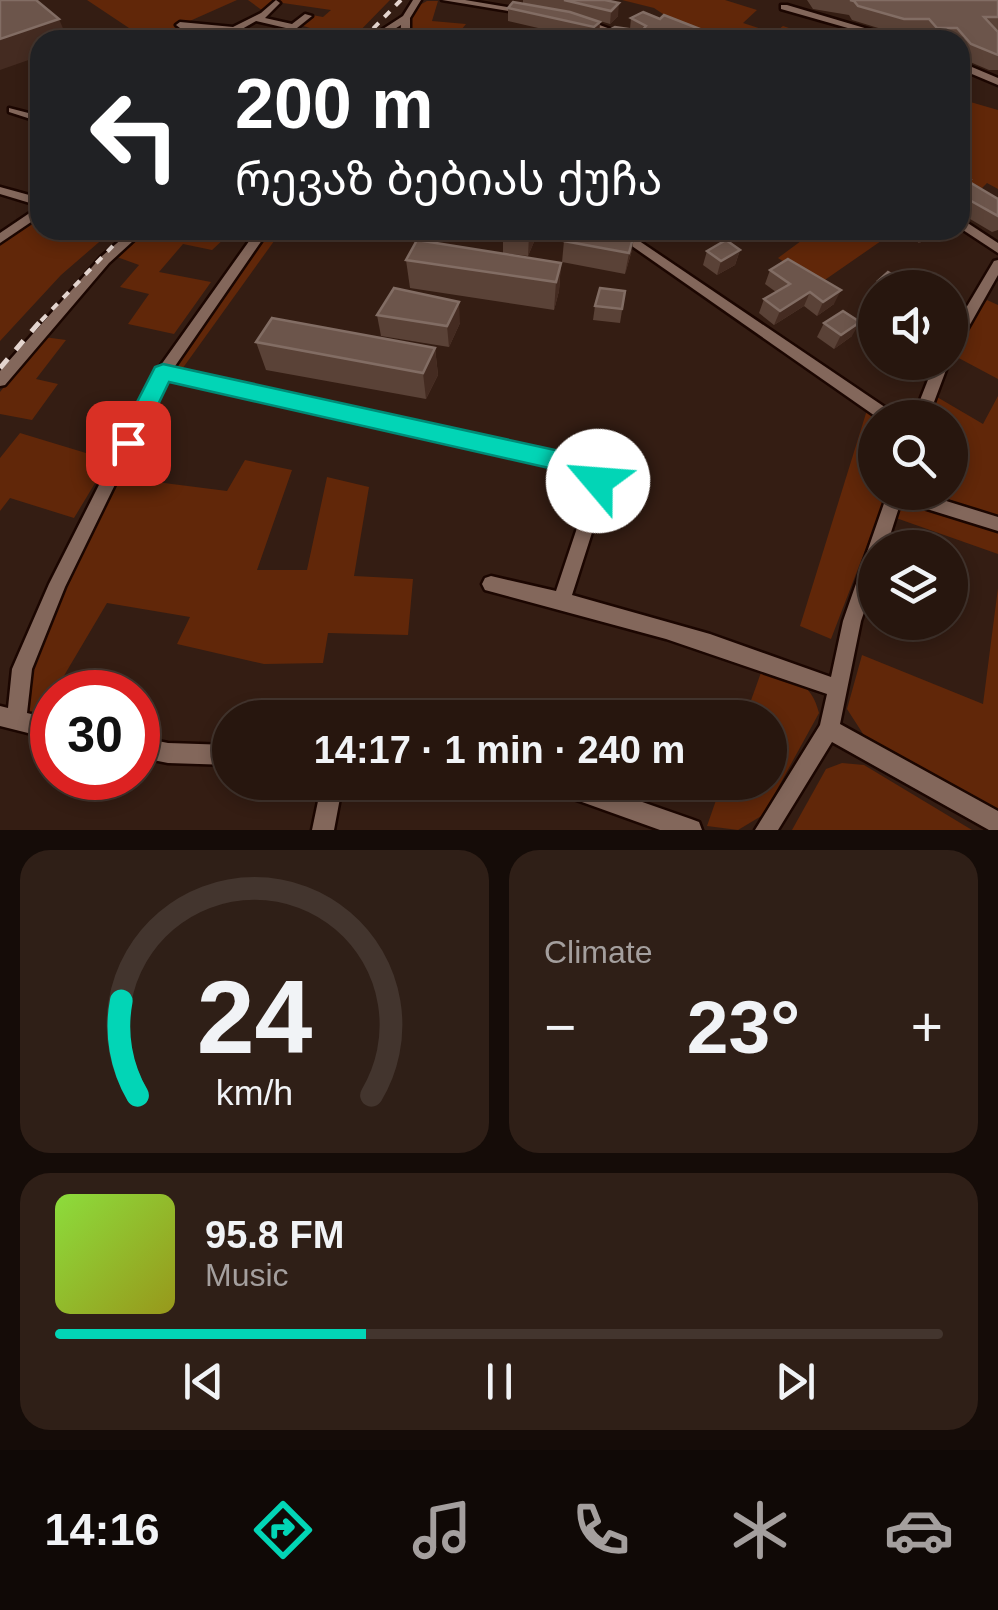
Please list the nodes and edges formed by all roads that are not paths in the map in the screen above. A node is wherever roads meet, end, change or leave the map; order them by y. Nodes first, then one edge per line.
1 (416, 0) edge
2 (446, 0) edge
3 (276, 3) dead end
4 (784, 7) dead end
5 (538, 13) edge
6 (260, 15) junction
7 (308, 16) dead end
8 (406, 18) junction
9 (571, 19) edge
10 (180, 25) dead end
11 (294, 27) junction
12 (290, 30) edge
13 (387, 30) edge
14 (405, 30) edge
15 (605, 30) edge
16 (865, 30) edge
17 (970, 69) edge
18 (998, 82) edge
19 (13, 110) dead end
20 (30, 116) edge
21 (0, 190) edge
22 (30, 199) edge
23 (30, 218) edge
24 (970, 229) edge
25 (0, 240) edge
26 (128, 240) edge
27 (256, 240) edge
28 (630, 240) edge
29 (998, 249) edge
30 (998, 264) edge
31 (968, 316) edge
32 (163, 372) junction
33 (0, 382) edge
34 (864, 400) edge
35 (952, 510) edge
36 (998, 524) edge
37 (491, 584) dead end
38 (562, 600) junction
39 (858, 605) edge
40 (838, 688) junction
41 (8, 717) edge
42 (829, 729) junction
43 (160, 751) edge
44 (212, 754) edge
45 (329, 800) edge
46 (605, 800) edge
47 (998, 823) edge
48 (322, 830) edge
49 (691, 830) edge
50 (766, 830) edge

1 - 8 street
2 - 5 street
3 - 6 street
4 - 16 street
6 - 10 street
6 - 11 street
7 - 11 street
8 - 13 street
8 - 14 street
9 - 15 street
11 - 12 street
17 - 18 street
19 - 20 street
21 - 22 street
23 - 25 street
24 - 29 street
26 - 33 street
27 - 32 street
28 - 34 street
30 - 31 street
32 - 38 street
32 - 41 street
35 - 36 street
37 - 38 street
38 - 40 street
39 - 40 street
40 - 42 street
42 - 47 street
42 - 50 street
43 - 44 street
45 - 48 street
46 - 49 street

